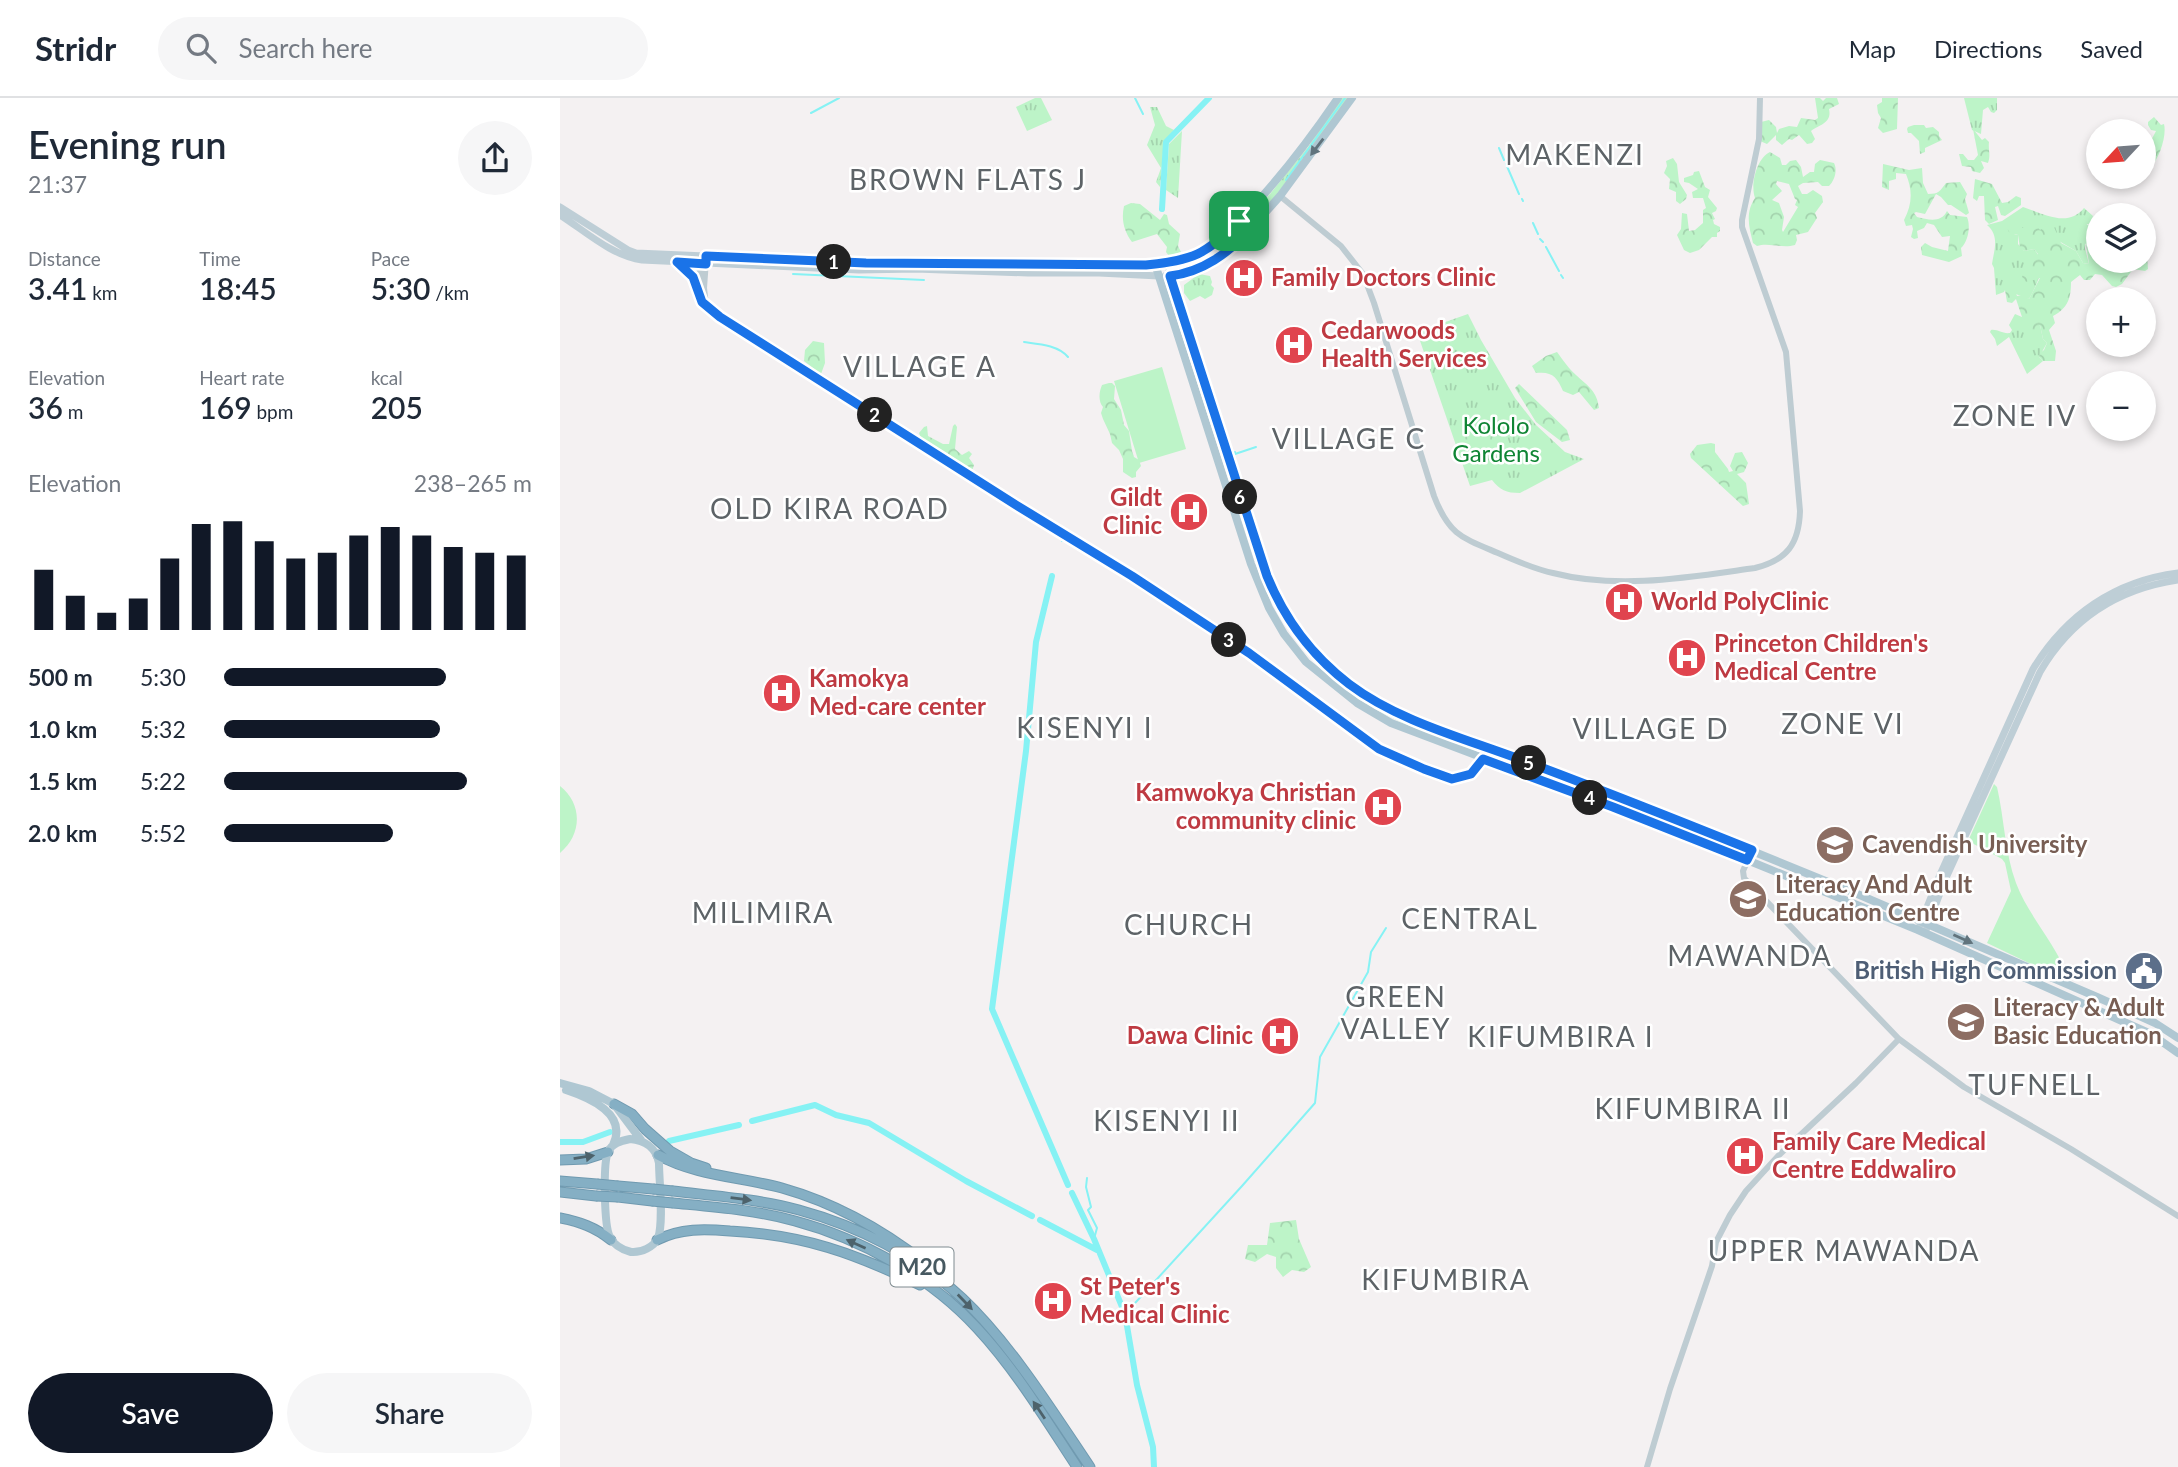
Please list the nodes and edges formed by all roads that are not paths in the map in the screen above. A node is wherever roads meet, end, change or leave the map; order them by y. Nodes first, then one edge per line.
1 (1338, 98) edge
2 (1352, 98) edge
3 (1760, 98) edge
4 (1280, 196) junction
5 (560, 207) edge
6 (560, 215) edge
7 (1239, 221) junction
8 (1250, 230) junction
9 (703, 260) junction
10 (677, 262) junction
11 (1168, 263) junction
12 (1155, 264) junction
13 (1159, 276) junction
14 (1170, 276) junction
15 (698, 287) junction
16 (707, 306) junction
17 (1222, 441) junction
18 (1211, 444) junction
19 (1248, 520) junction
20 (1238, 523) junction
21 (2178, 573) edge
22 (1267, 576) junction
23 (1256, 580) junction
24 (2178, 580) edge
25 (1348, 683) junction
26 (1342, 692) junction
27 (1489, 748) junction
28 (1483, 759) junction
29 (1617, 796) junction
30 (1613, 807) junction
31 (1752, 850) junction
32 (1747, 860) junction
33 (1923, 928) junction
34 (2178, 1038) edge
35 (1899, 1039) junction
36 (2178, 1053) edge
37 (560, 1085) edge
38 (614, 1104) junction
39 (641, 1140) junction
40 (611, 1149) junction
41 (658, 1155) junction
42 (560, 1160) edge
43 (721, 1175) junction
44 (560, 1181) edge
45 (560, 1192) edge
46 (2178, 1216) edge
47 (560, 1218) edge
48 (611, 1240) junction
49 (657, 1240) junction
50 (947, 1285) junction
51 (940, 1295) junction
52 (1077, 1467) edge
53 (1090, 1467) edge
54 (1647, 1467) edge

1 - 7 main road
2 -> 4 main road
3 - 4 street
4 - 8 main road
5 - 9 main road
6 - 10 main road
7 - 8 main road
7 - 11 main road
8 - 14 main road
9 - 10 main road
9 - 12 main road
9 - 13 main road
9 - 15 street
9 - 16 street
10 - 15 main road
11 - 12 main road
11 - 14 main road
12 - 13 main road
13 - 14 main road
13 - 18 main road
14 - 17 main road
15 - 16 street
16 - 28 street
17 - 18 main road
17 - 19 main road
18 - 20 main road
19 - 20 main road
19 - 22 main road
20 - 23 main road
21 - 33 main road
22 - 23 main road
22 - 25 main road
23 - 26 main road
24 - 33 main road
25 - 26 main road
25 - 27 main road
26 - 28 main road
27 - 28 street
27 - 29 main road
28 - 30 main road
29 - 30 main road
29 - 31 main road
30 - 32 main road
31 - 32 street
31 - 33 main road
32 - 33 main road
32 - 35 street
33 -> 34 main road
33 - 36 main road
35 - 46 street
35 - 54 street
37 - 38 main road
37 - 40 main road
38 - 39 main road
38 - 43 highway
39 - 40 main road
39 - 41 main road
42 -> 40 highway
40 - 48 main road
41 - 43 highway
41 - 49 main road
43 - 50 highway
44 -> 50 highway, M20, bridge
51 -> 45 highway, M20, bridge
47 - 48 highway
48 - 49 main road
49 - 51 highway
50 -> 53 highway, M20
52 -> 51 highway, M20

